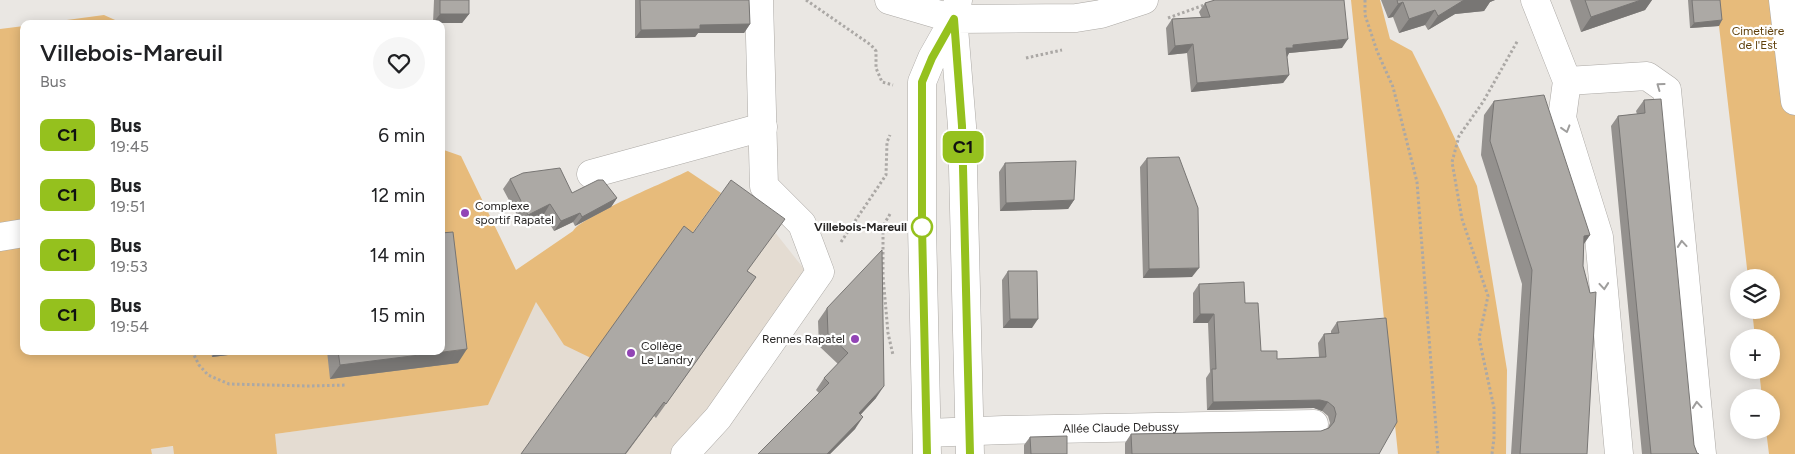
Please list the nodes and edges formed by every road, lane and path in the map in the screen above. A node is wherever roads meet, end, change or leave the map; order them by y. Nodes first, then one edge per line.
1 (759, 0) edge
2 (806, 0) edge
3 (889, 0) edge
4 (1144, 0) edge
5 (1365, 0) edge
6 (1783, 0) edge
7 (1535, 1) edge
8 (954, 6) edge
9 (1066, 50) dead end
10 (1026, 58) dead end
11 (1567, 81) junction
12 (897, 91) dead end
13 (1795, 102) edge
14 (763, 127) junction
15 (891, 134) dead end
16 (591, 174) dead end
17 (20, 234) edge
18 (0, 237) edge
19 (840, 242) dead end
20 (194, 355) edge
21 (346, 384) edge
22 (1314, 424) dead end
23 (970, 443) edge
24 (927, 444) edge
25 (685, 454) edge
26 (1438, 454) edge
27 (1492, 454) edge
28 (1619, 454) edge
29 (1702, 454) edge

1 - 14 main road
2 - 12 path
3 - 8 main road
4 - 8 main road
5 - 26 path
6 - 13 main road
7 - 11 main road
7 - 27 path
8 - 23 main road
8 - 24 main road
9 - 10 path
11 -> 28 main road
29 -> 11 main road
14 - 16 main road
14 - 25 main road
15 - 19 path
17 - 18 main road
20 - 21 path
22 - 23 main road, Allée Claude Debussy
23 - 24 main road, Allée Claude Debussy

